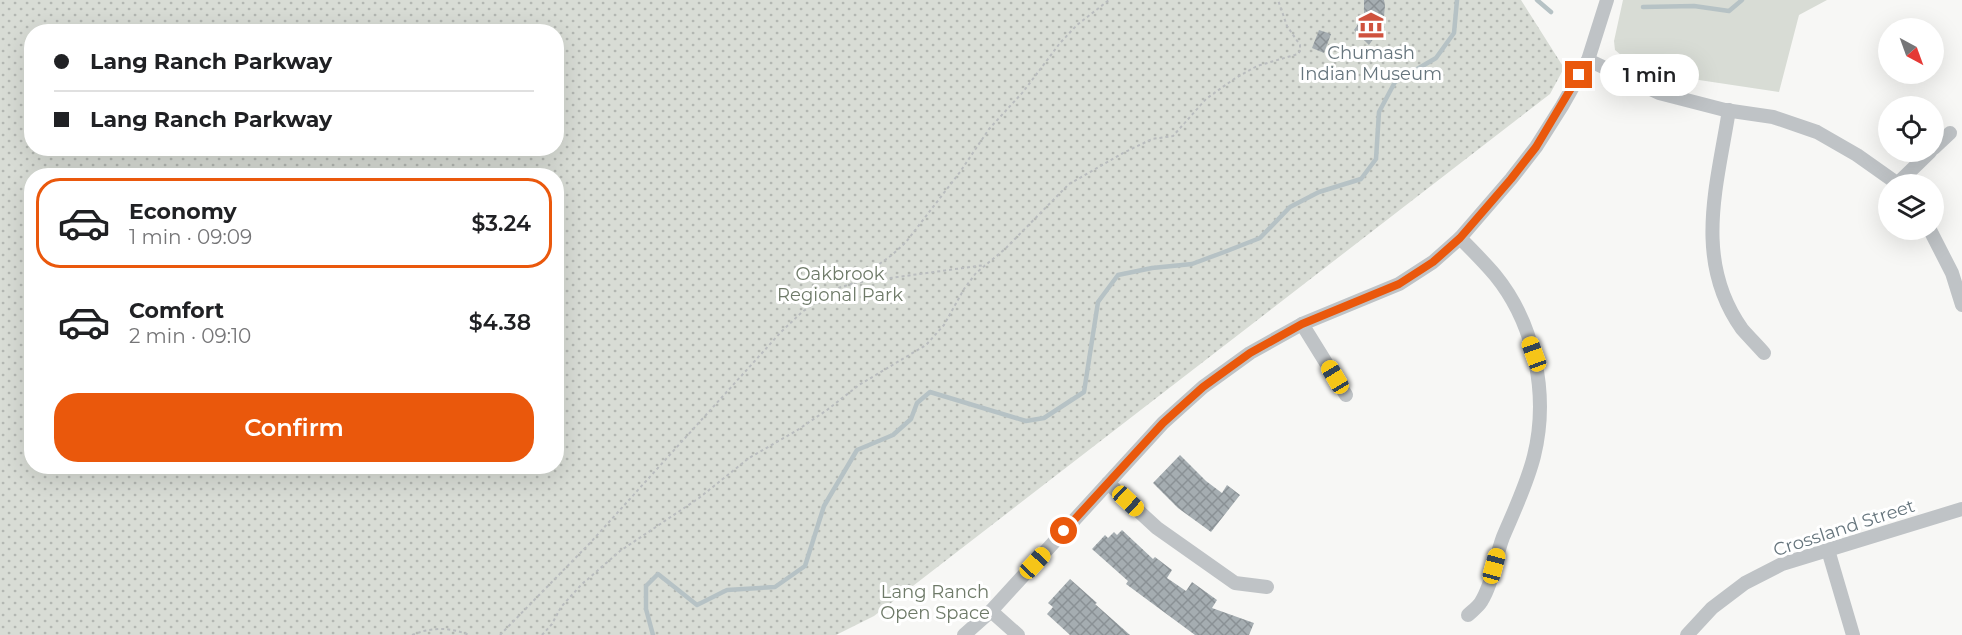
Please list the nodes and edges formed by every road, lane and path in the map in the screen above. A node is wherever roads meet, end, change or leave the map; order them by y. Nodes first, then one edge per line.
1 (1109, 0) edge
2 (1278, 0) edge
3 (1607, 0) edge
4 (1588, 60) junction
5 (1729, 110) junction
6 (1950, 133) dead end
7 (1944, 139) edge
8 (1920, 162) edge
9 (1884, 174) edge
10 (1908, 174) edge
11 (1460, 238) junction
12 (1935, 240) edge
13 (987, 265) junction
14 (851, 284) junction
15 (1962, 305) edge
16 (1302, 324) junction
17 (1764, 353) dead end
18 (1346, 395) dead end
19 (1108, 483) junction
20 (1962, 509) edge
21 (1828, 550) junction
22 (1267, 587) dead end
23 (991, 611) junction
24 (1468, 615) dead end
25 (412, 635) edge
26 (469, 635) edge
27 (500, 635) edge
28 (542, 635) edge
29 (964, 635) edge
30 (1018, 635) edge
31 (1687, 635) edge
32 (1853, 635) edge

1 - 14 path
2 - 13 path
3 - 4 street
4 - 5 street
4 - 11 street
5 - 9 street
5 - 17 street
6 - 7 street
8 - 10 street
11 - 16 street
11 - 24 street
12 - 15 street
13 - 14 path
13 - 28 path
14 - 27 path
16 - 18 street
16 - 19 street
19 - 22 street
19 - 23 street
20 - 21 street, Crossland Street
21 - 31 street, Crossland Street
21 - 32 street
23 - 29 street
23 - 30 street
25 - 26 path

